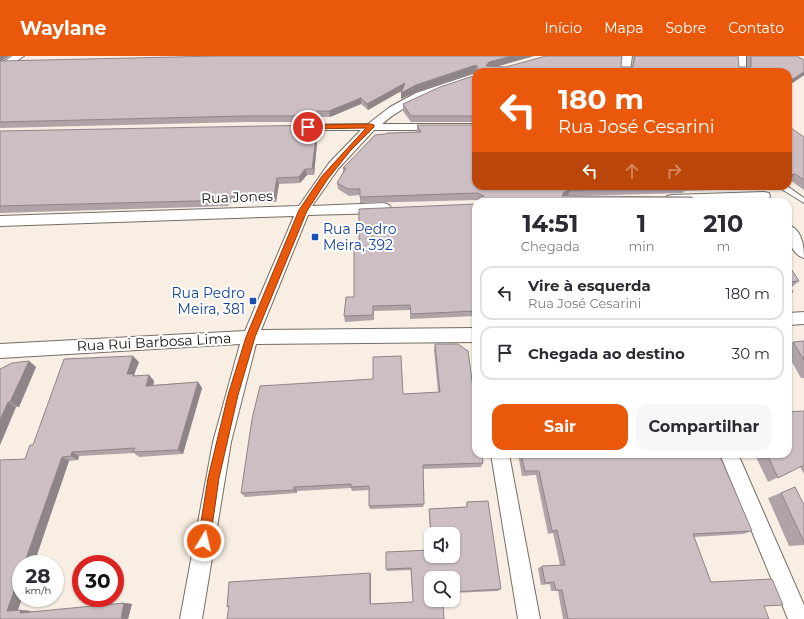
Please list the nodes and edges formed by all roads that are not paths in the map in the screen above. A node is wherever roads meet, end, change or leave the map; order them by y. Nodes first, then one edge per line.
1 (627, 56) edge
2 (741, 56) edge
3 (22, 59) edge
4 (626, 68) edge
5 (741, 68) edge
6 (0, 69) edge
7 (472, 77) edge
8 (371, 126) junction
9 (285, 127) edge
10 (472, 127) edge
11 (788, 190) edge
12 (763, 195) edge
13 (687, 198) edge
14 (804, 201) edge
15 (398, 207) edge
16 (303, 210) junction
17 (0, 221) edge
18 (792, 236) edge
19 (804, 254) edge
20 (804, 318) edge
21 (792, 319) edge
22 (472, 335) edge
23 (251, 337) junction
24 (0, 351) edge
25 (501, 458) edge
26 (731, 458) edge
27 (191, 619) edge
28 (529, 619) edge
29 (799, 619) edge

1 - 4 street
2 - 5 street
3 - 6 street
7 - 8 street
8 - 9 street
8 - 10 street
8 - 16 street
11 - 14 lane
12 - 13 street
15 - 16 street, Rua Jones
16 - 17 street, Rua Jones
16 - 23 street
18 - 19 street
20 - 21 street
22 - 23 street, Rua Rui Barbosa Lima
23 - 24 street, Rua Rui Barbosa Lima
23 - 27 street
25 - 28 street
26 - 29 street

